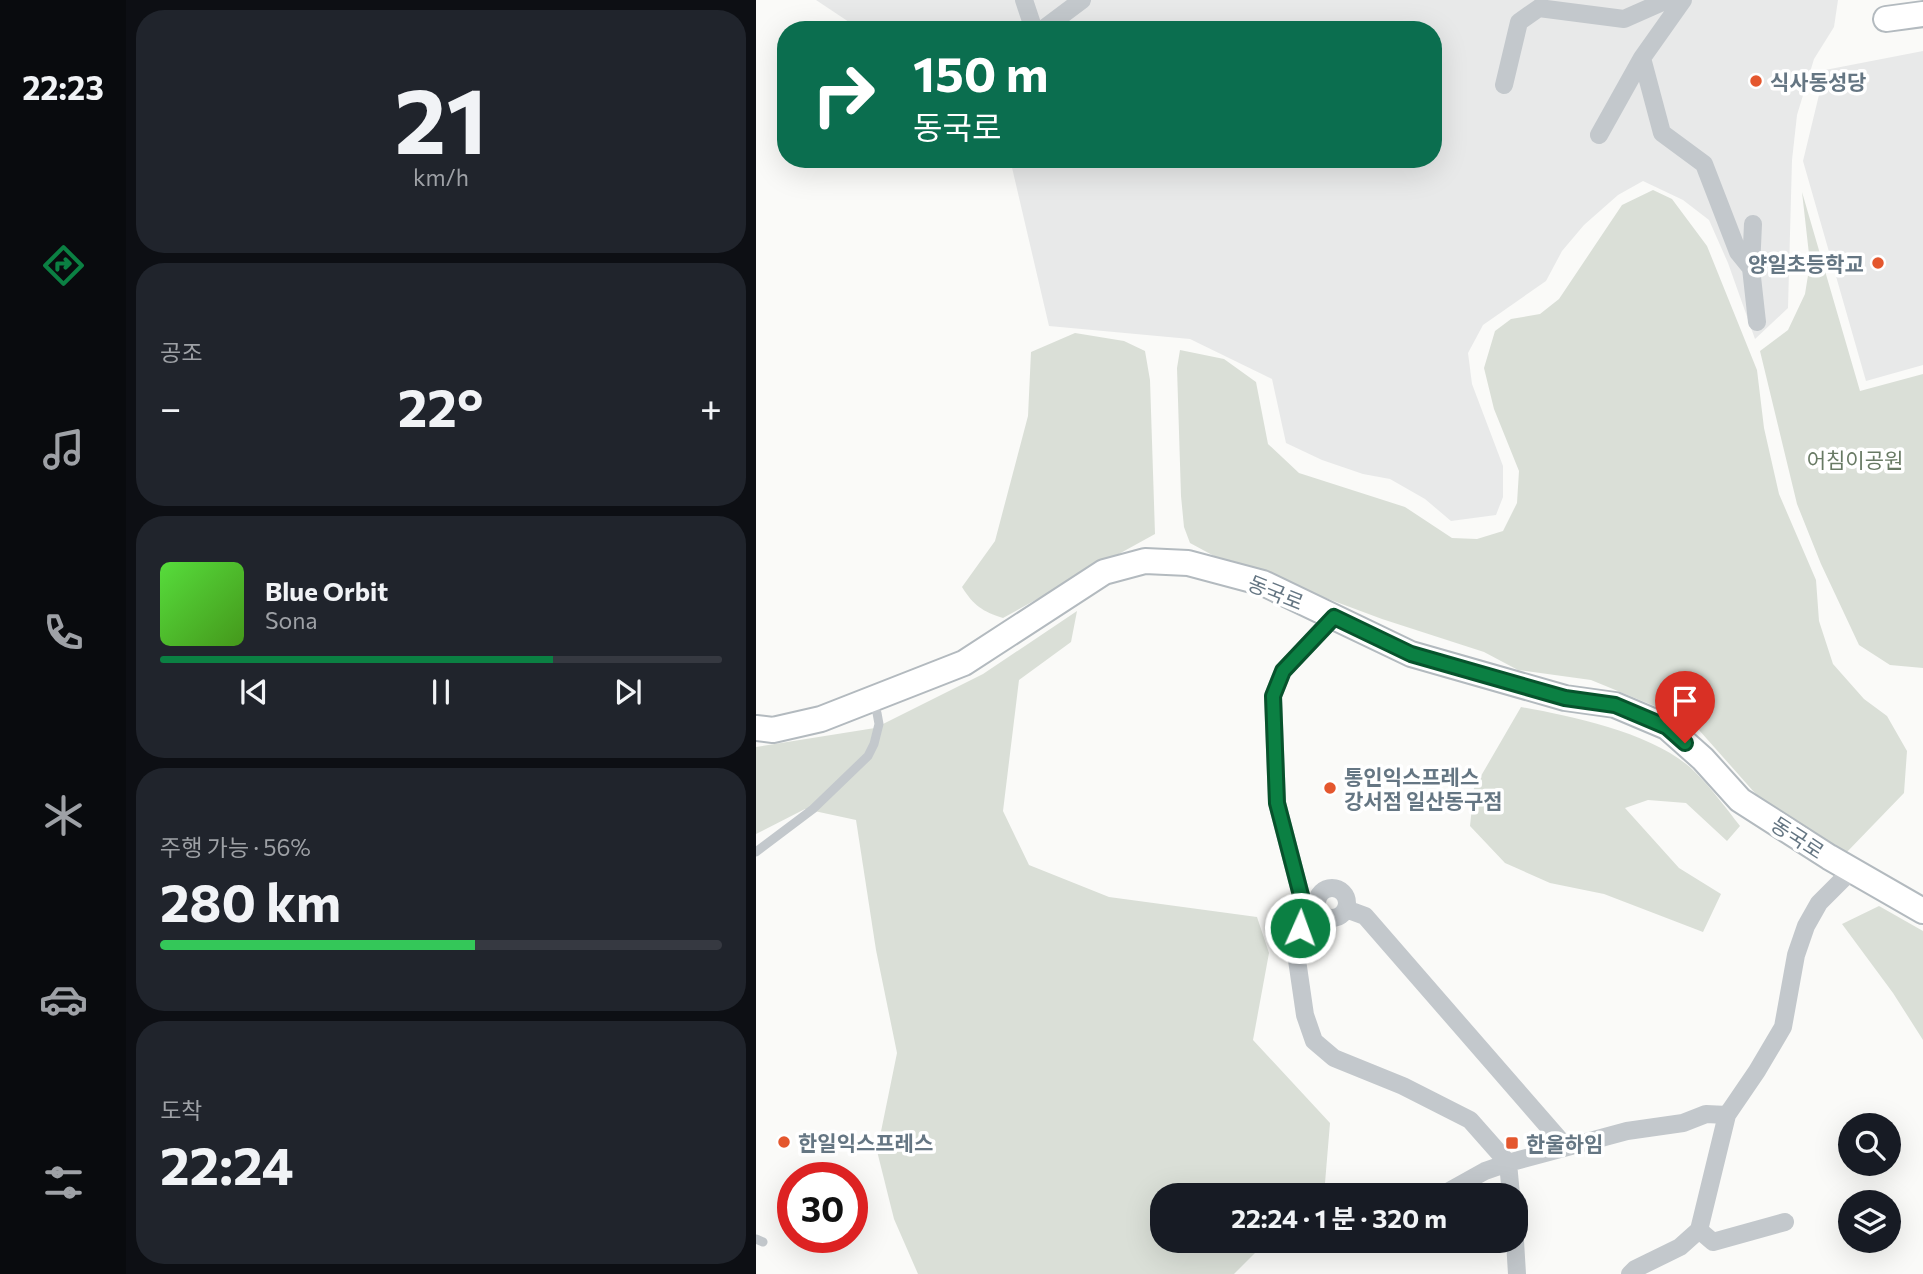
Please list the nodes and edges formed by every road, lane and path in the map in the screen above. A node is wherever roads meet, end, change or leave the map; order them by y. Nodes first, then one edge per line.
1 (1024, 0) edge
2 (1082, 0) edge
3 (1678, 0) edge
4 (1923, 14) edge
5 (1886, 19) dead end
6 (1031, 21) edge
7 (1054, 21) edge
8 (1642, 58) junction
9 (1504, 85) dead end
10 (1599, 135) dead end
11 (1753, 224) dead end
12 (1751, 268) junction
13 (1757, 321) dead end
14 (1334, 617) junction
15 (870, 701) junction
16 (756, 728) edge
17 (756, 852) edge
18 (1852, 870) junction
19 (1310, 903) junction
20 (1923, 911) edge
21 (1727, 1115) junction
22 (1566, 1147) junction
23 (1508, 1163) junction
24 (1464, 1183) edge
25 (1510, 1183) edge
26 (1785, 1222) dead end
27 (1699, 1230) junction
28 (1516, 1253) edge
29 (1517, 1274) edge
30 (1630, 1274) edge

1 - 6 street
2 - 7 street
3 - 8 street
3 - 9 street
4 - 5 street
8 - 10 street
8 - 12 street
11 - 12 street
12 - 13 street
14 - 15 street, 동국로
14 - 18 street, 동국로
14 - 19 street
15 - 16 street, 동국로
15 - 17 lane
18 - 20 street, 동국로
18 - 21 street
19 - 22 street
19 - 23 street
21 - 22 street
21 - 27 street
22 - 23 street
23 - 24 street
23 - 25 street
26 - 27 street
27 - 30 street
28 - 29 street

